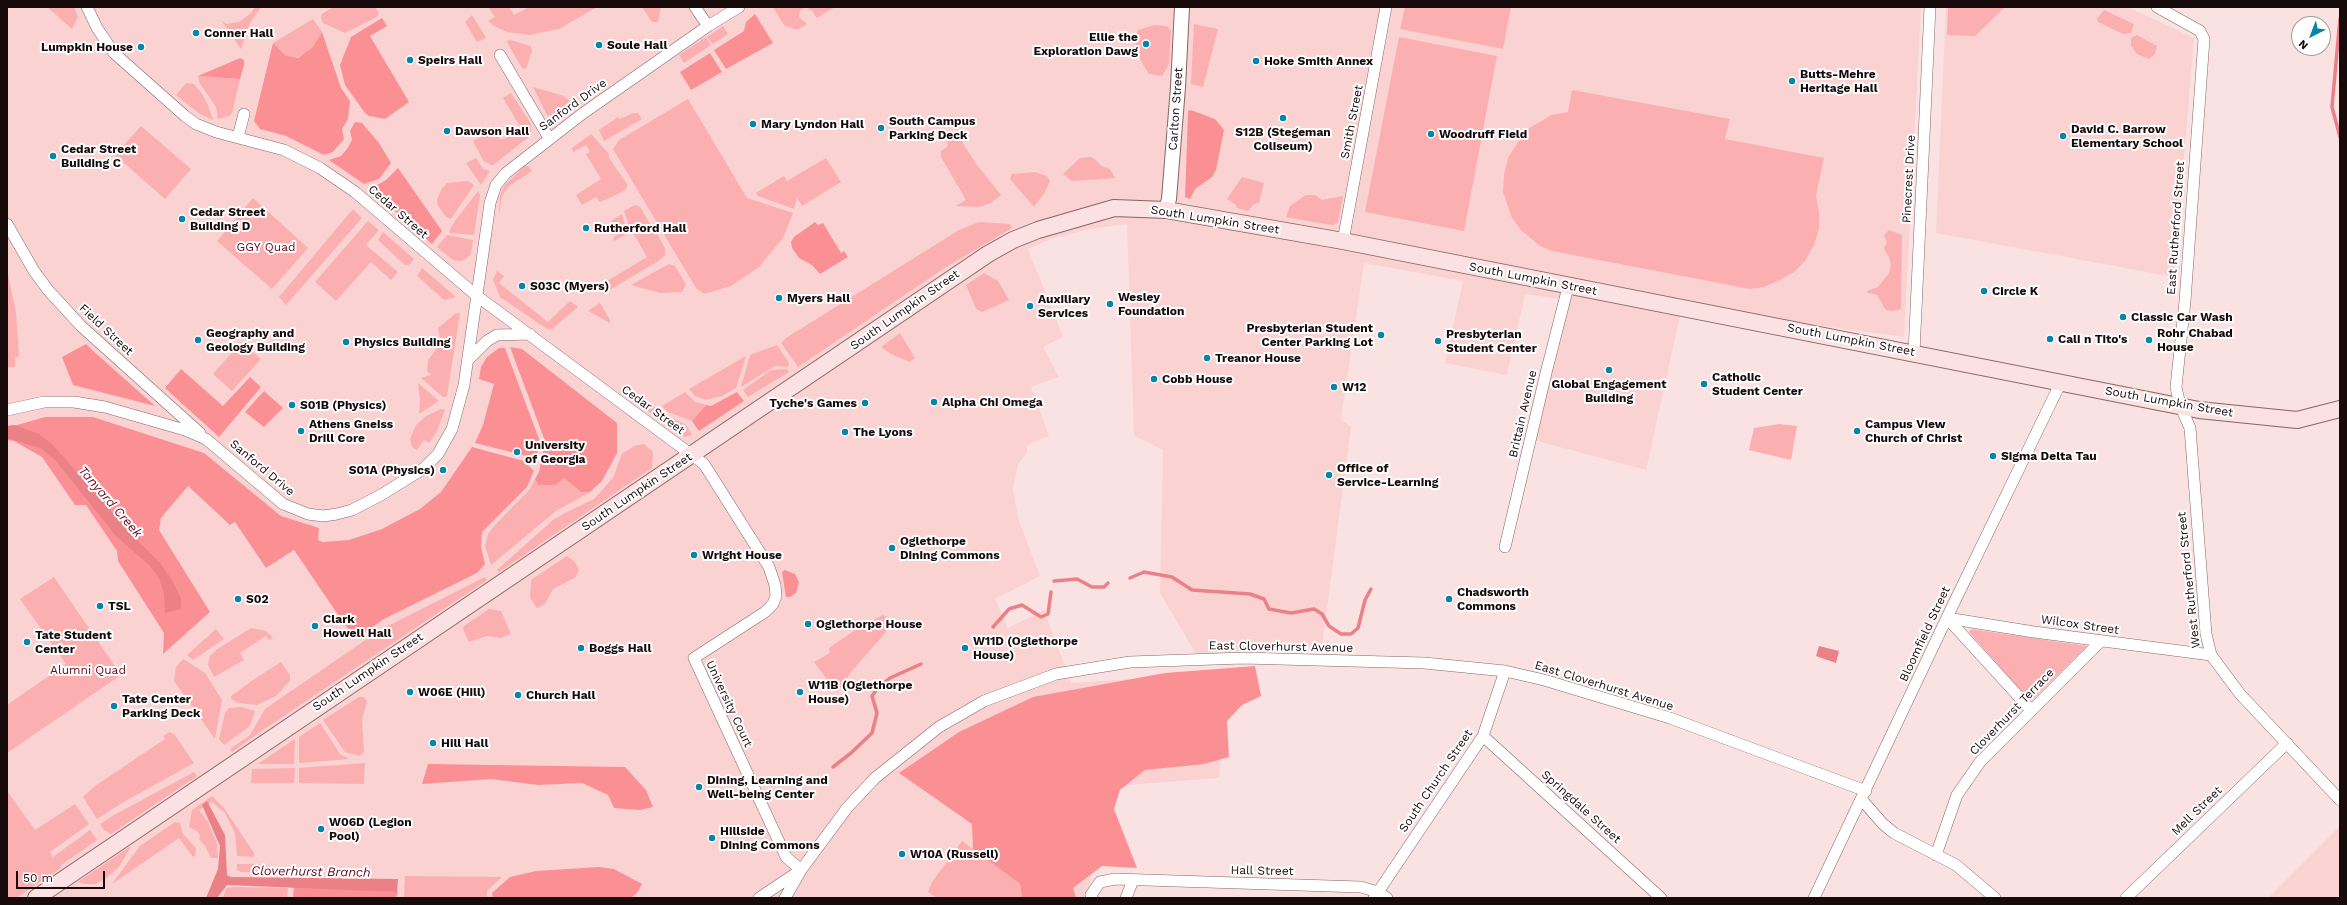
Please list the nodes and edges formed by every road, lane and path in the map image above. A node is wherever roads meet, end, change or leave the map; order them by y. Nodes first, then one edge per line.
1 (87, 7) edge
2 (695, 7) edge
3 (739, 7) edge
4 (1182, 7) edge
5 (1386, 7) edge
6 (1930, 7) edge
7 (2157, 7) edge
8 (708, 26) junction
9 (500, 55) dead end
10 (244, 114) dead end
11 (238, 137) junction
12 (550, 138) junction
13 (1166, 210) junction
14 (7, 224) edge
15 (1343, 241) junction
16 (1568, 287) junction
17 (477, 296) junction
18 (530, 334) junction
19 (1914, 353) junction
20 (468, 360) junction
21 (2061, 382) junction
22 (2180, 405) junction
23 (2340, 409) edge
24 (7, 410) edge
25 (206, 438) junction
26 (693, 454) junction
27 (1505, 547) dead end
28 (1947, 618) junction
29 (2101, 641) junction
30 (2211, 655) junction
31 (1505, 671) junction
32 (2031, 710) junction
33 (1483, 736) junction
34 (2287, 743) junction
35 (1864, 795) junction
36 (2340, 800) edge
37 (1936, 855) junction
38 (801, 870) junction
39 (1133, 880) junction
40 (43, 896) edge
41 (1379, 896) edge
42 (759, 898) edge
43 (785, 898) edge
44 (1092, 898) edge
45 (1126, 898) edge
46 (1661, 898) edge
47 (1814, 898) edge
48 (1995, 898) edge
49 (2126, 898) edge

1 - 11 street, Cedar Street
2 - 8 street
3 - 8 street, Sanford Drive
4 - 13 street, Carlton Street
5 - 15 street, Smith Street
6 - 19 street, Pinecrest Drive
7 - 22 street, East Rutherford Street
8 - 12 street, Sanford Drive
9 - 12 street
10 - 11 street
11 - 17 street, Cedar Street
12 - 17 street, Sanford Drive
13 - 15 main road, South Lumpkin Street
13 - 26 main road, South Lumpkin Street
14 - 25 street, Field Street
15 - 16 main road, South Lumpkin Street
16 - 19 main road, South Lumpkin Street
16 - 27 street, Brittain Avenue
17 - 18 street, Cedar Street
17 - 20 street, Sanford Drive
18 - 20 street
18 - 26 street, Cedar Street
19 - 21 main road, South Lumpkin Street
20 - 25 street, Sanford Drive
21 - 22 main road, South Lumpkin Street
21 - 28 street, Bloomfield Street
22 - 23 main road, South Lumpkin Street
22 - 30 street, West Rutherford Street
24 - 25 street, Sanford Drive
26 - 38 street, University Court
26 - 40 main road, South Lumpkin Street
28 - 29 street, Wilcox Street
28 - 32 street
28 - 35 street, Bloomfield Street
29 - 30 street, Wilcox Street
29 - 32 street, Cloverhurst Terrace
30 - 34 street, West Rutherford Street
31 - 33 street, South Church Street
31 - 35 street, East Cloverhurst Avenue
31 - 38 street, East Cloverhurst Avenue
32 - 37 street, Cloverhurst Terrace
33 - 41 street, South Church Street
33 - 46 street, Springdale Street
34 - 36 street, West Rutherford Street
34 - 49 street, Mell Street
35 - 37 street
35 - 47 street, Bloomfield Street
37 - 48 street
38 - 42 street, East Cloverhurst Avenue
38 - 43 street
39 - 41 street, Hall Street
39 - 44 street, Hall Street
39 - 45 street

